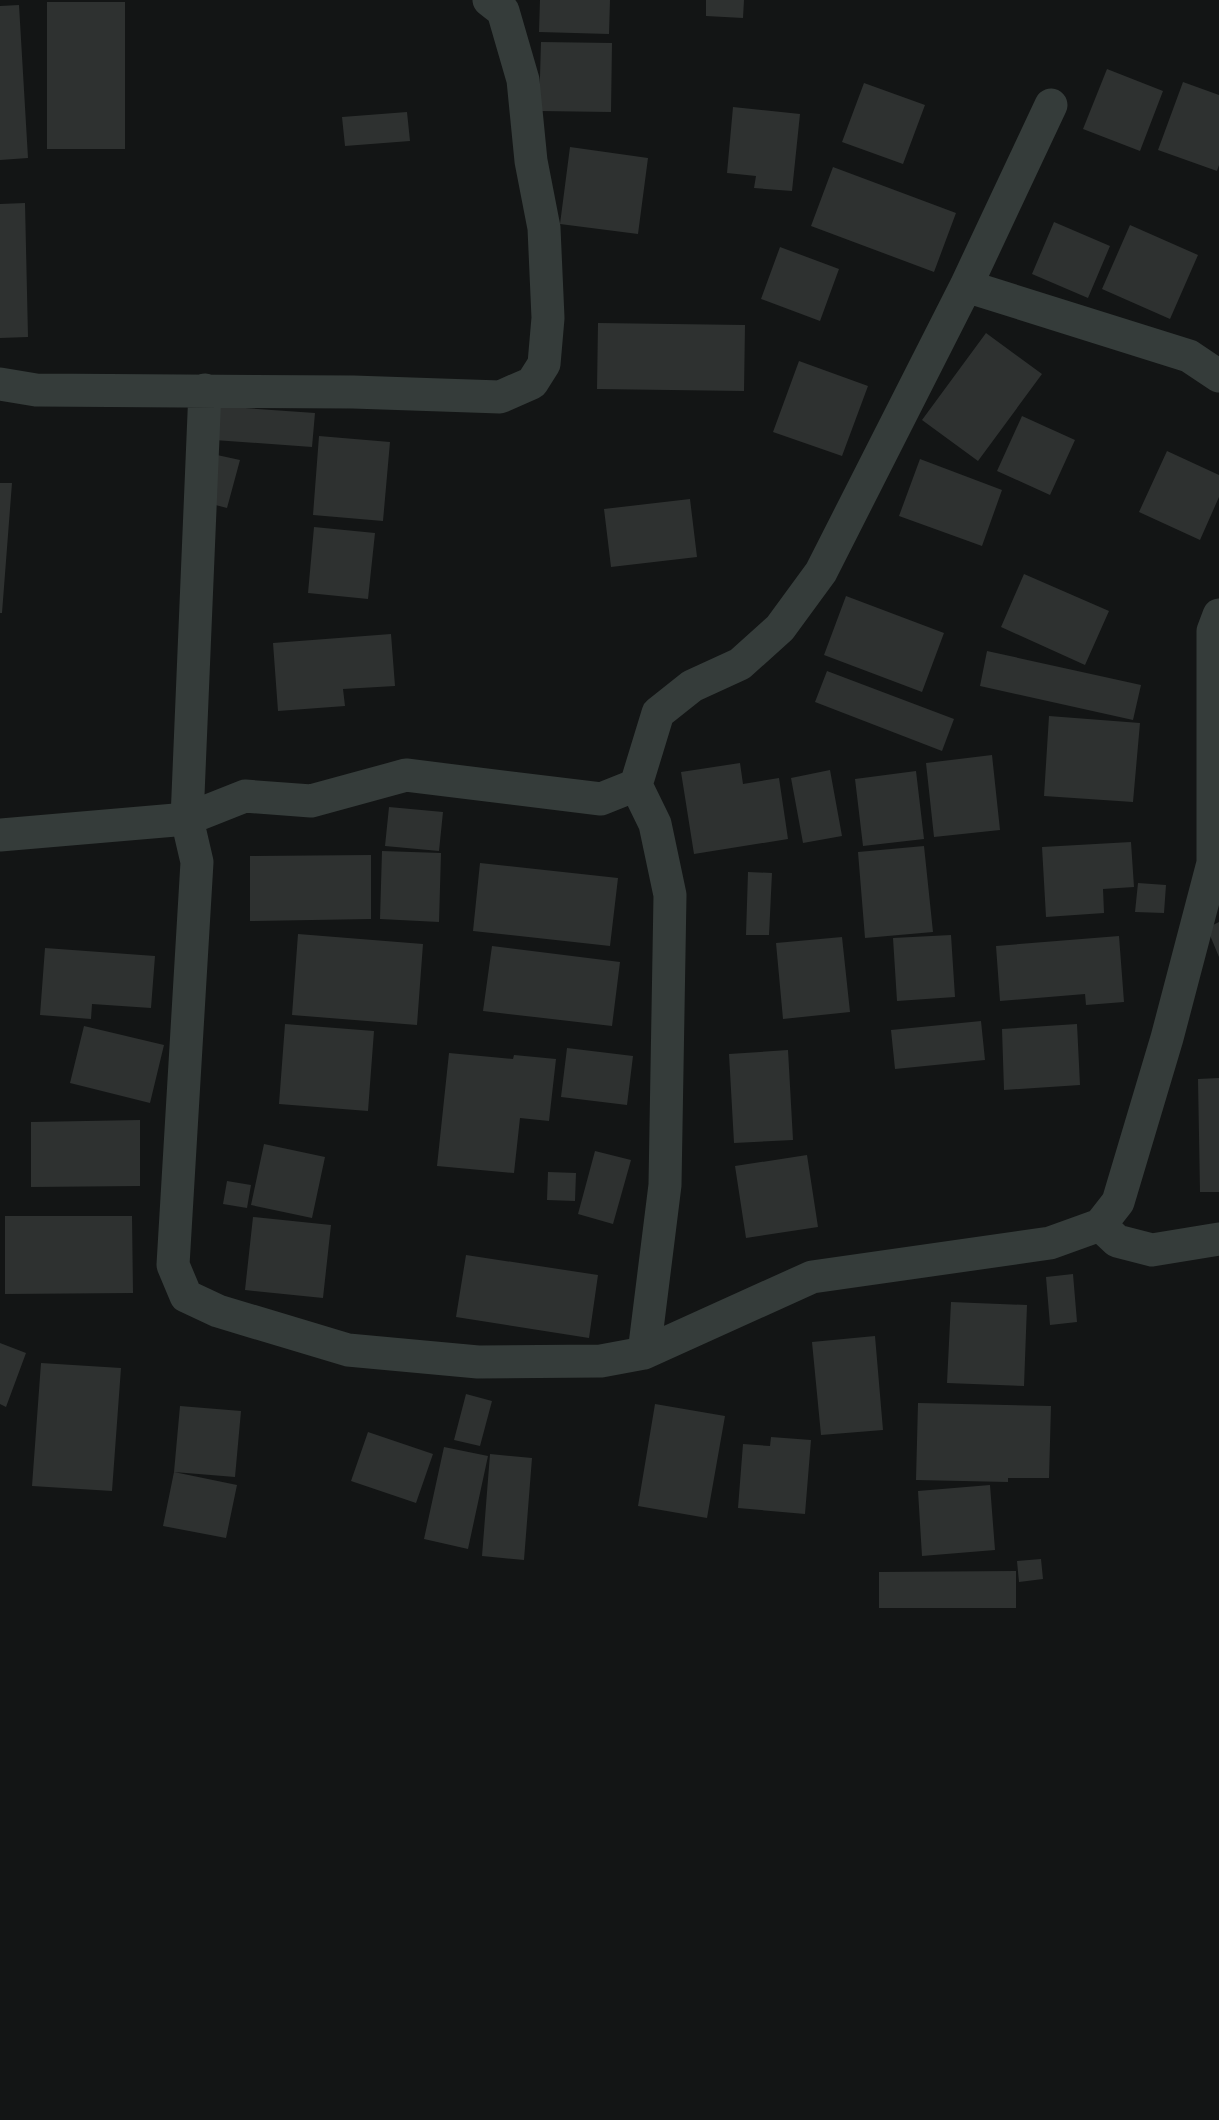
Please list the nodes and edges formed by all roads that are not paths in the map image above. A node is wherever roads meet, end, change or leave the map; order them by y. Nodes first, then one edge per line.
1 (489, 0) edge
2 (1051, 105) dead end
3 (966, 286) junction
4 (1219, 376) edge
5 (0, 384) edge
6 (205, 390) junction
7 (1219, 615) edge
8 (636, 785) junction
9 (187, 819) junction
10 (0, 835) edge
11 (1216, 848) edge
12 (1100, 1225) junction
13 (1219, 1239) edge
14 (644, 1353) junction

1 - 6 street
2 - 3 street
3 - 4 street
3 - 8 street
5 - 6 street
6 - 9 street
7 - 11 street
8 - 9 street
8 - 14 street
9 - 10 street
9 - 14 street
11 - 12 street
12 - 13 street
12 - 14 street

